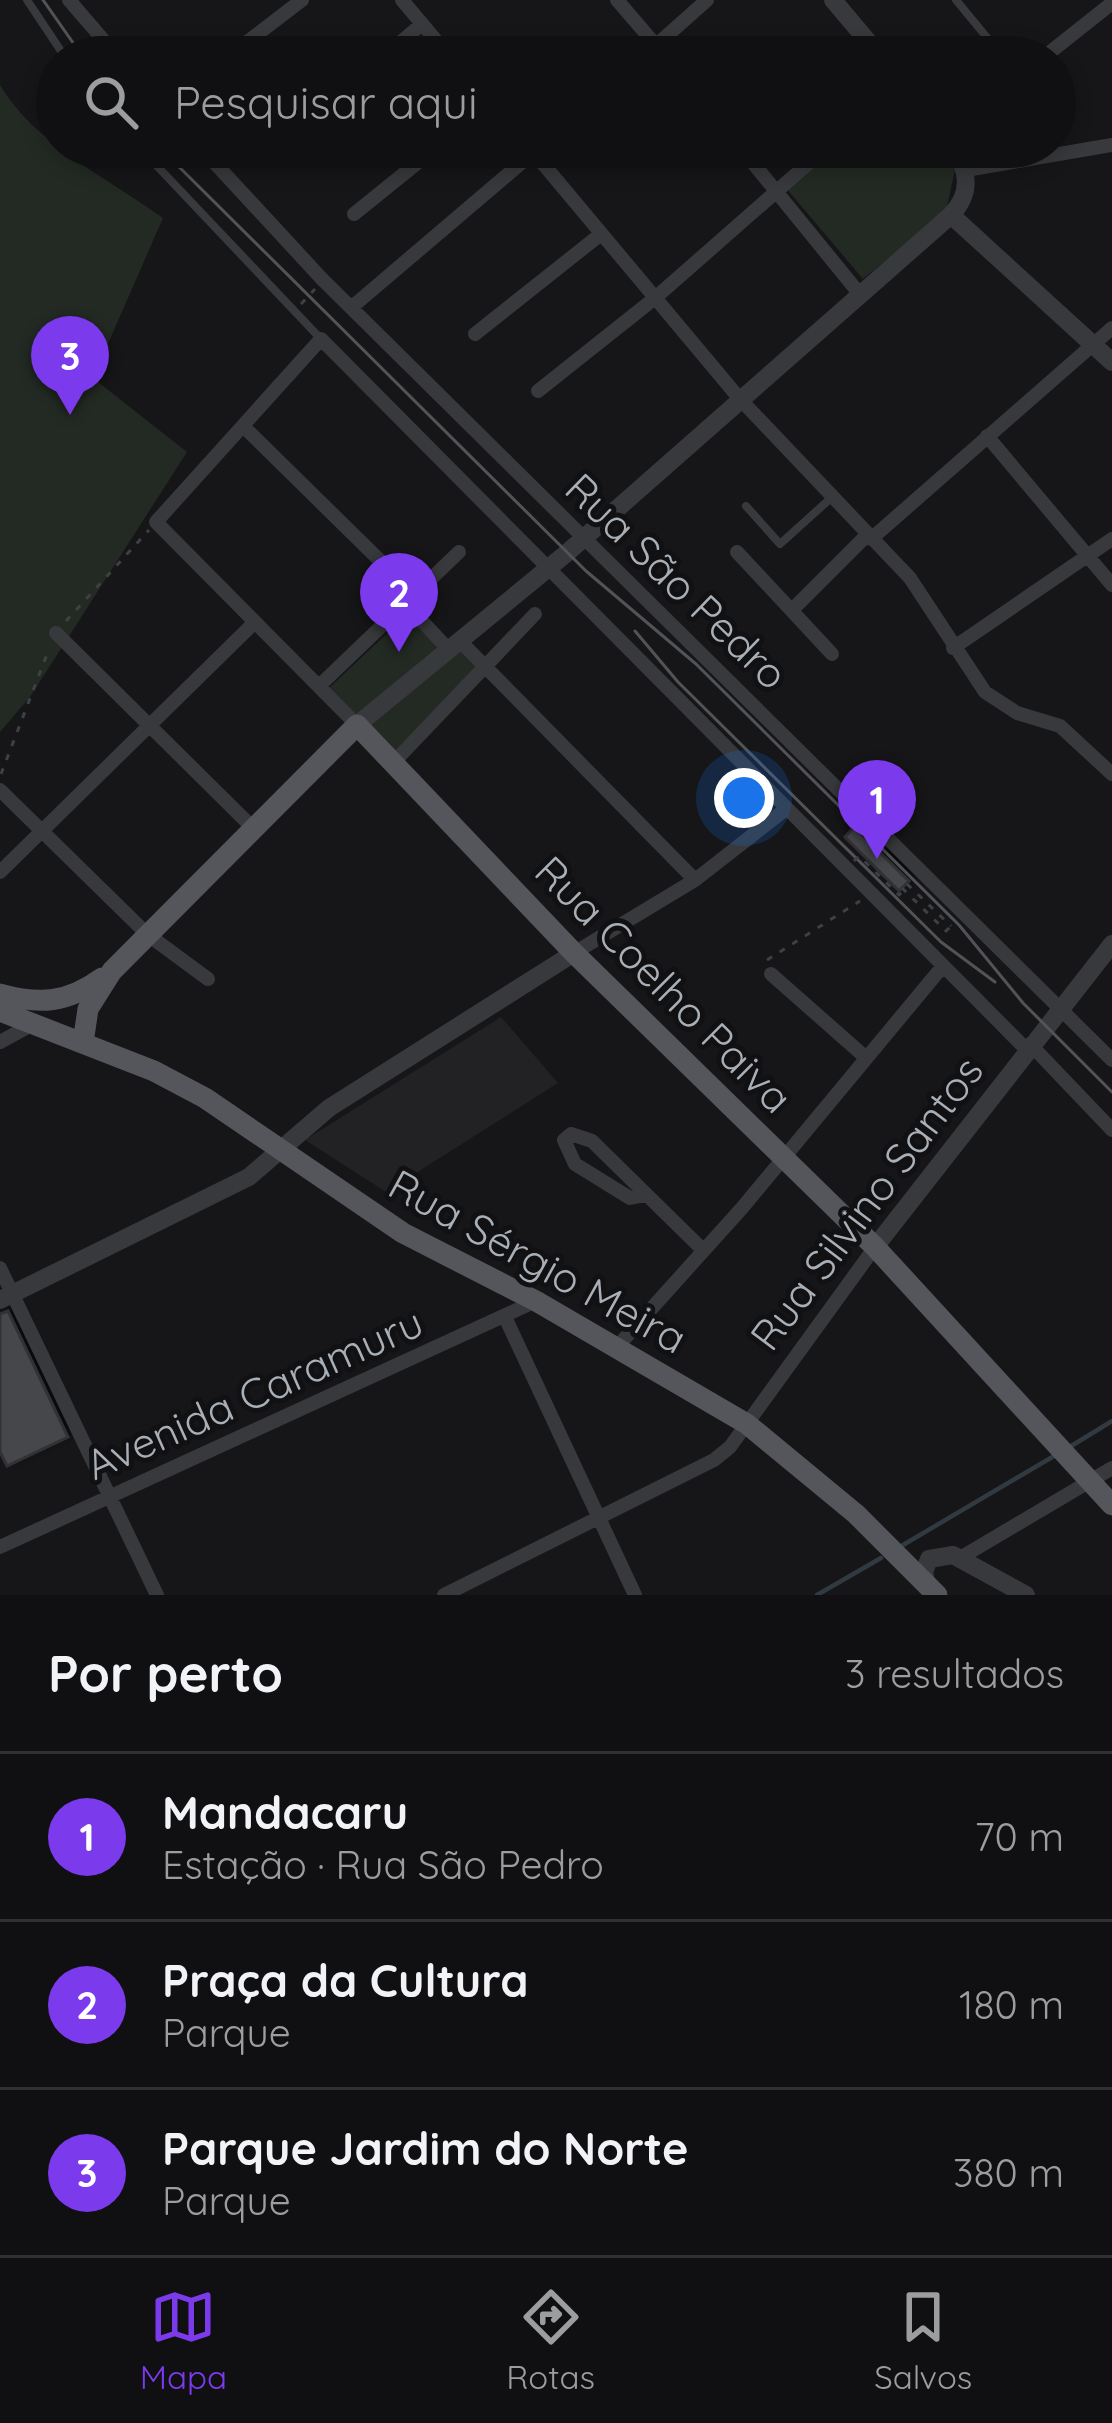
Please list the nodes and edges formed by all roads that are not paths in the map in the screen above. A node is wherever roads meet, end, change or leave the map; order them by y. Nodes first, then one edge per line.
1 (27, 0) edge
2 (69, 0) edge
3 (302, 0) edge
4 (402, 0) edge
5 (617, 0) edge
6 (707, 0) edge
7 (833, 0) edge
8 (956, 0) edge
9 (1112, 3) edge
10 (422, 24) junction
11 (51, 36) edge
12 (100, 36) edge
13 (255, 36) edge
14 (407, 36) edge
15 (432, 36) edge
16 (648, 36) edge
17 (675, 36) edge
18 (863, 36) edge
19 (986, 36) edge
20 (1070, 36) edge
21 (1112, 145) edge
22 (1076, 151) edge
23 (159, 168) edge
24 (220, 168) edge
25 (411, 168) edge
26 (512, 168) edge
27 (549, 168) edge
28 (757, 168) edge
29 (803, 168) edge
30 (978, 168) edge
31 (966, 170) joint
32 (776, 191) junction
33 (354, 214) dead end
34 (951, 215) junction
35 (601, 234) junction
36 (859, 292) junction
37 (655, 298) junction
38 (352, 308) junction
39 (1112, 328) edge
40 (475, 334) dead end
41 (321, 339) junction
42 (1094, 345) junction
43 (1112, 362) edge
44 (538, 391) dead end
45 (739, 398) junction
46 (244, 426) junction
47 (987, 436) junction
48 (832, 497) junction
49 (746, 506) dead end
50 (869, 537) junction
51 (583, 538) junction
52 (1112, 539) edge
53 (459, 551) dead end
54 (737, 553) dead end
55 (1087, 557) junction
56 (547, 568) junction
57 (1112, 585) edge
58 (412, 601) junction
59 (794, 608) junction
60 (536, 614) dead end
61 (255, 622) junction
62 (56, 632) dead end
63 (454, 645) junction
64 (953, 648) junction
65 (832, 654) dead end
66 (486, 668) junction
67 (319, 686) junction
68 (357, 725) junction
69 (145, 727) junction
70 (393, 763) junction
71 (1112, 774) edge
72 (0, 790) edge
73 (785, 809) junction
74 (253, 828) junction
75 (43, 830) junction
76 (0, 872) edge
77 (695, 880) junction
78 (147, 934) junction
79 (1112, 944) edge
80 (574, 953) junction
81 (943, 966) junction
82 (112, 971) junction
83 (772, 974) road end
84 (208, 979) dead end
85 (0, 994) edge
86 (1063, 1007) junction
87 (0, 1011) edge
88 (34, 1024) junction
89 (0, 1042) edge
90 (83, 1043) junction
91 (1028, 1047) junction
92 (1110, 1055) edge
93 (864, 1056) junction
94 (1112, 1130) edge
95 (282, 1149) junction
96 (782, 1158) junction
97 (645, 1195) junction
98 (875, 1247) junction
99 (702, 1249) junction
100 (0, 1268) edge
101 (6, 1297) edge
102 (536, 1301) junction
103 (505, 1317) junction
104 (616, 1348) junction
105 (747, 1424) junction
106 (1112, 1468) edge
107 (1089, 1482) junction
108 (109, 1493) junction
109 (1112, 1505) edge
110 (601, 1520) junction
111 (0, 1547) edge
112 (960, 1558) junction
113 (479, 1587) edge
114 (932, 1591) edge
115 (157, 1595) edge
116 (444, 1595) edge
117 (635, 1595) edge
118 (1027, 1595) edge

1 - 11 lane
2 - 12 street
3 - 13 street
4 - 10 street
5 - 16 street
6 - 17 street
7 - 18 street
8 - 19 lane
9 - 20 street
10 - 14 street
10 - 15 street
21 - 22 street
23 - 41 lane
24 - 38 street, Rua São Pedro
25 - 33 street
26 - 38 street
27 - 35 street
28 - 32 street
29 - 32 street
30 - 31 street
31 - 34 street
32 - 36 street
32 - 37 street
34 - 36 street
34 - 42 street
35 - 37 street
35 - 40 street
36 - 45 street
37 - 44 street
37 - 45 street
38 - 51 street, Rua São Pedro
39 - 42 street
41 - 46 street
41 - 56 street, Rua São Pedro
42 - 43 street
42 - 47 street
45 - 48 street
45 - 51 street
46 - 58 street
46 - 61 street, Rua Coelho Paiva
47 - 50 street
47 - 55 street
48 - 49 lane
48 - 50 street
50 - 59 street
50 - 64 street
51 - 56 street
51 - 86 street, Rua São Pedro
52 - 55 street
53 - 58 street
54 - 59 street
55 - 57 street
55 - 64 street
56 - 63 street
56 - 73 street, Rua São Pedro
58 - 63 street
58 - 67 street
59 - 65 street
60 - 66 street
61 - 67 street, Rua Coelho Paiva
61 - 69 street
62 - 69 street
63 - 66 street
63 - 68 street
64 - 71 street
66 - 70 street
66 - 77 street
67 - 68 street, Rua Coelho Paiva
68 - 70 main road, Rua Coelho Paiva
68 - 74 main road
69 - 74 street
69 - 75 street
70 - 80 main road, Rua Coelho Paiva
72 - 75 street
73 - 77 street
73 - 81 street, Rua São Pedro
74 - 78 main road
75 - 76 street
75 - 78 street
77 - 80 street
78 - 82 main road
78 - 84 street
79 - 86 street, Rua Silvino Santos
80 - 95 street
80 - 96 main road, Rua Coelho Paiva
81 - 91 street, Rua São Pedro
81 - 93 street
82 - 85 main road
82 - 90 main road
83 - 93 street
86 - 91 street, Rua Silvino Santos
86 - 92 street, Rua São Pedro
87 - 88 main road, Rua Sérgio Meira
88 - 89 street
88 - 90 main road, Rua Sérgio Meira
90 - 95 main road, Rua Sérgio Meira
91 - 94 street, Rua São Pedro
91 - 98 street, Rua Silvino Santos
93 - 96 street
95 - 101 street
95 - 102 main road, Rua Sérgio Meira
96 - 98 main road, Rua Coelho Paiva
96 - 99 street
97 - 97 street
97 - 99 street
98 - 105 street, Rua Silvino Santos
98 - 107 main road, Rua Coelho Paiva
99 - 104 street
100 - 101 street
101 - 108 street
102 - 103 street, Avenida Caramuru
102 - 104 main road, Rua Sérgio Meira
103 - 108 street, Avenida Caramuru
103 - 110 street
104 - 105 main road, Rua Sérgio Meira
105 - 110 street, Rua Silvino Santos
105 - 114 main road, Rua Sérgio Meira
106 - 107 street
107 - 109 main road, Rua Coelho Paiva
107 - 112 street
108 - 111 street, Avenida Caramuru
108 - 115 street
110 - 113 street, Rua Silvino Santos
110 - 117 street
112 - 114 street
112 - 118 street
113 - 116 street, Rua Silvino Santos

